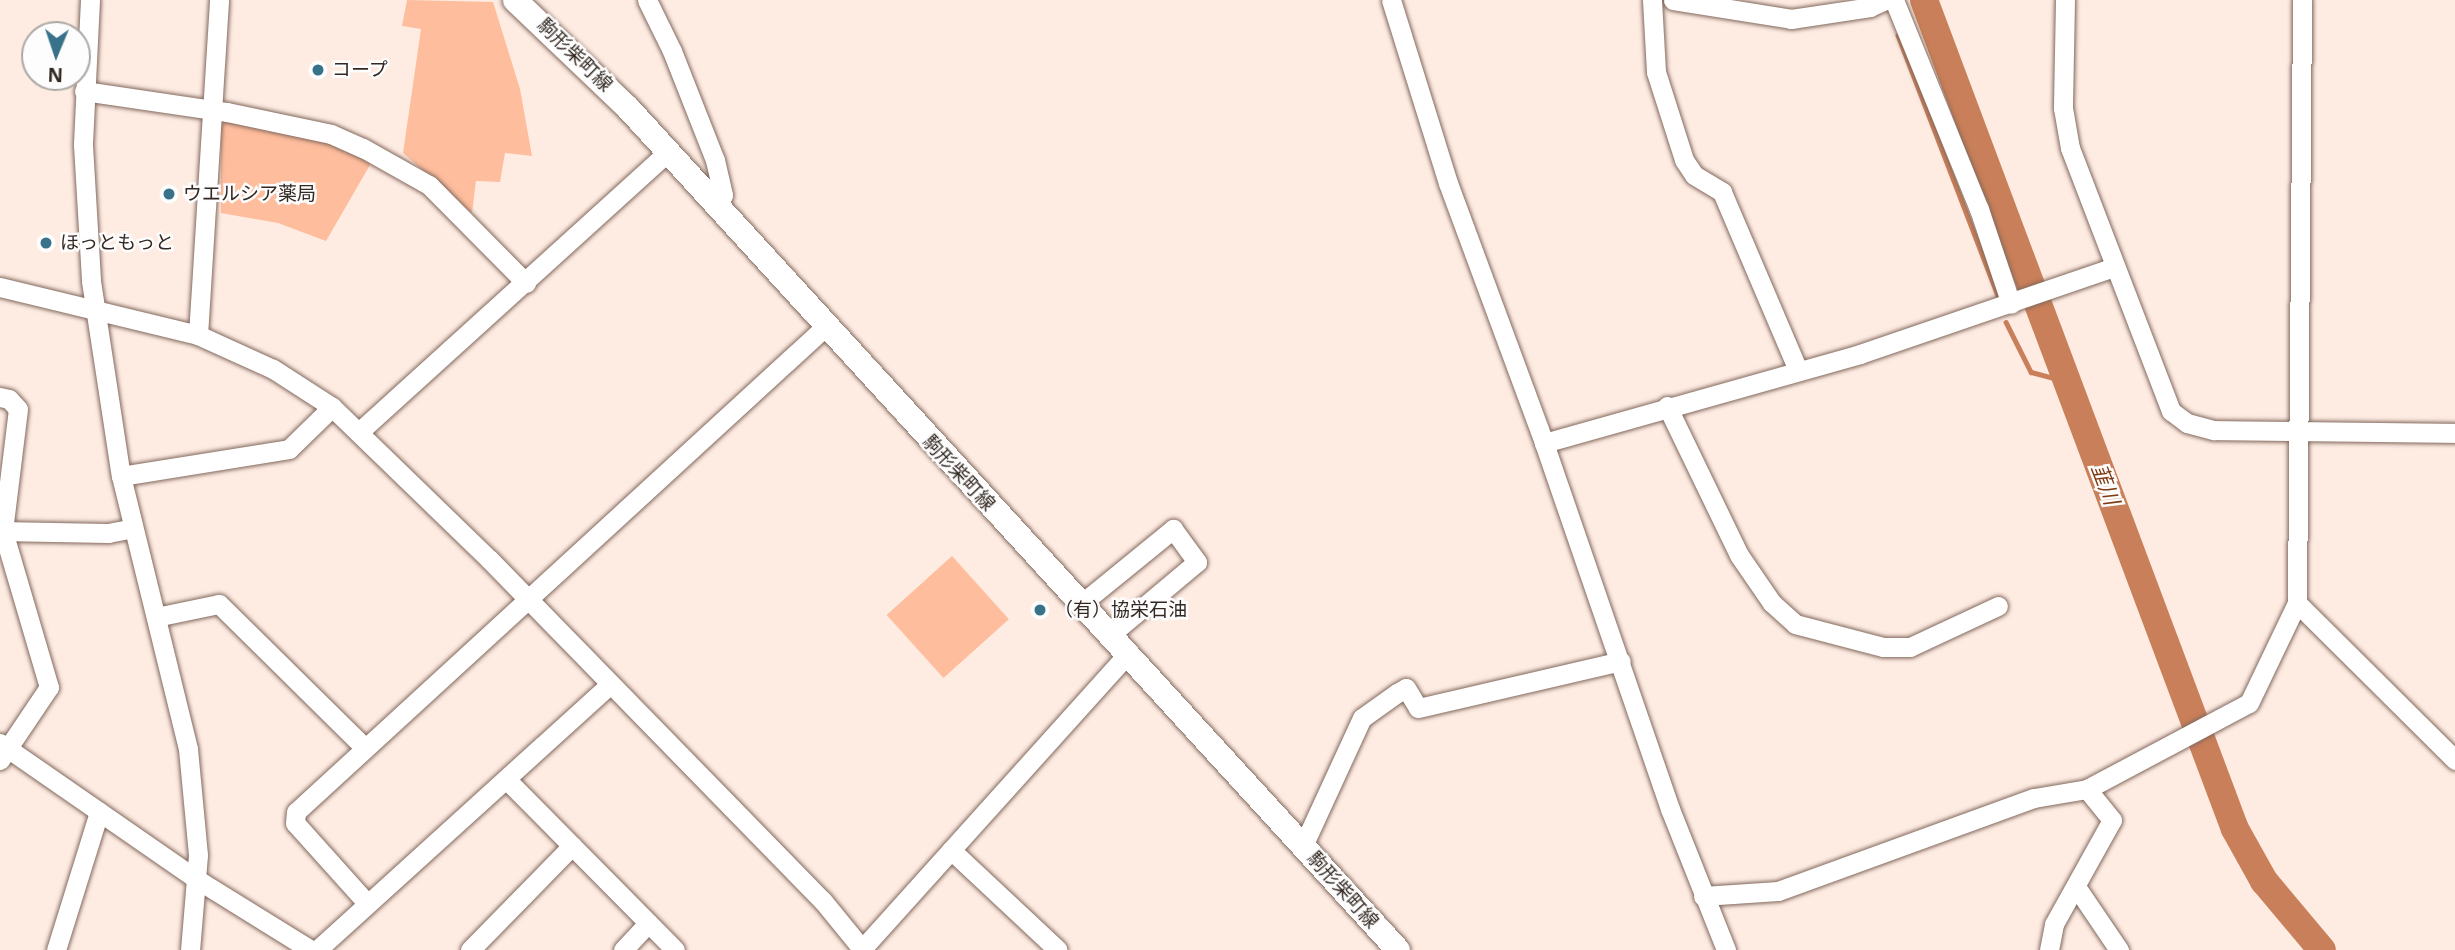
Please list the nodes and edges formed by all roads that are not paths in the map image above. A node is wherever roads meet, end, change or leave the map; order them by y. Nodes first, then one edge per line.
1 (90, 0) edge
2 (219, 0) edge
3 (515, 0) edge
4 (647, 0) edge
5 (1391, 0) edge
6 (1652, 0) edge
7 (1673, 0) edge
8 (1885, 0) edge
9 (1894, 0) edge
10 (2065, 0) edge
11 (2302, 0) edge
12 (1712, 3) edge
13 (89, 21) edge
14 (84, 91) joint
15 (213, 110) junction
16 (668, 152) junction
17 (718, 206) junction
18 (2114, 267) junction
19 (526, 283) junction
20 (0, 287) edge
21 (2015, 302) junction
22 (94, 308) junction
23 (825, 327) junction
24 (198, 335) junction
25 (1798, 370) junction
26 (0, 397) edge
27 (1667, 406) junction
28 (332, 407) junction
29 (360, 431) junction
30 (2300, 432) junction
31 (2455, 433) edge
32 (1544, 443) junction
33 (121, 476) junction
34 (133, 528) junction
35 (1, 531) edge
36 (527, 600) junction
37 (2297, 603) junction
38 (1081, 604) junction
39 (1998, 606) dead end
40 (156, 617) junction
41 (1110, 635) junction
42 (1128, 654) junction
43 (1620, 661) junction
44 (610, 684) junction
45 (365, 748) junction
46 (3, 750) edge
47 (2455, 760) edge
48 (506, 779) junction
49 (2087, 789) junction
50 (99, 813) junction
51 (572, 846) junction
52 (1303, 846) junction
53 (951, 850) junction
54 (198, 880) junction
55 (2077, 888) junction
56 (1703, 897) junction
57 (366, 902) junction
58 (648, 923) junction
59 (1388, 946) edge
60 (1054, 948) edge
61 (862, 949) edge
62 (56, 950) edge
63 (190, 950) edge
64 (314, 950) edge
65 (470, 950) edge
66 (623, 950) edge
67 (675, 950) edge
68 (1726, 950) edge
69 (2049, 950) edge
70 (2119, 950) edge

1 - 13 street
2 - 15 street
3 - 16 main road, 駒形柴町線
4 - 17 street
5 - 32 street
6 - 25 street
7 - 12 street
8 - 12 street
9 - 21 street
10 - 18 street
11 - 30 street
14 - 15 street
14 - 22 street
15 - 19 street
15 - 24 street
16 - 17 main road, 駒形柴町線
16 - 19 street
17 - 23 main road, 駒形柴町線
18 - 21 street
18 - 30 street
19 - 29 street
20 - 22 street
21 - 25 street
22 - 24 street
22 - 33 street
23 - 36 street
23 - 38 main road, 駒形柴町線
24 - 28 street
25 - 27 street
26 - 35 street
27 - 32 street
27 - 39 street
28 - 29 street
28 - 33 street
29 - 36 street
30 - 31 street
30 - 37 street
32 - 43 street
33 - 34 street
34 - 35 street
34 - 40 street
35 - 46 street
36 - 44 street
36 - 45 street
37 - 47 street
37 - 49 street
38 - 41 main road, 駒形柴町線
38 - 41 street
40 - 45 street
40 - 54 street
41 - 42 main road, 駒形柴町線
42 - 52 main road, 駒形柴町線
42 - 53 street
43 - 52 street
43 - 56 street
44 - 48 street
44 - 61 street
45 - 57 street
46 - 50 street
48 - 51 street
48 - 57 street
49 - 55 street
49 - 56 street
50 - 54 street
50 - 62 street
51 - 58 street
51 - 65 street
52 - 59 main road, 駒形柴町線
53 - 60 street
53 - 61 street
54 - 63 street
54 - 64 street
55 - 69 street
55 - 70 street
56 - 68 street
57 - 64 street
58 - 66 street
58 - 67 street

